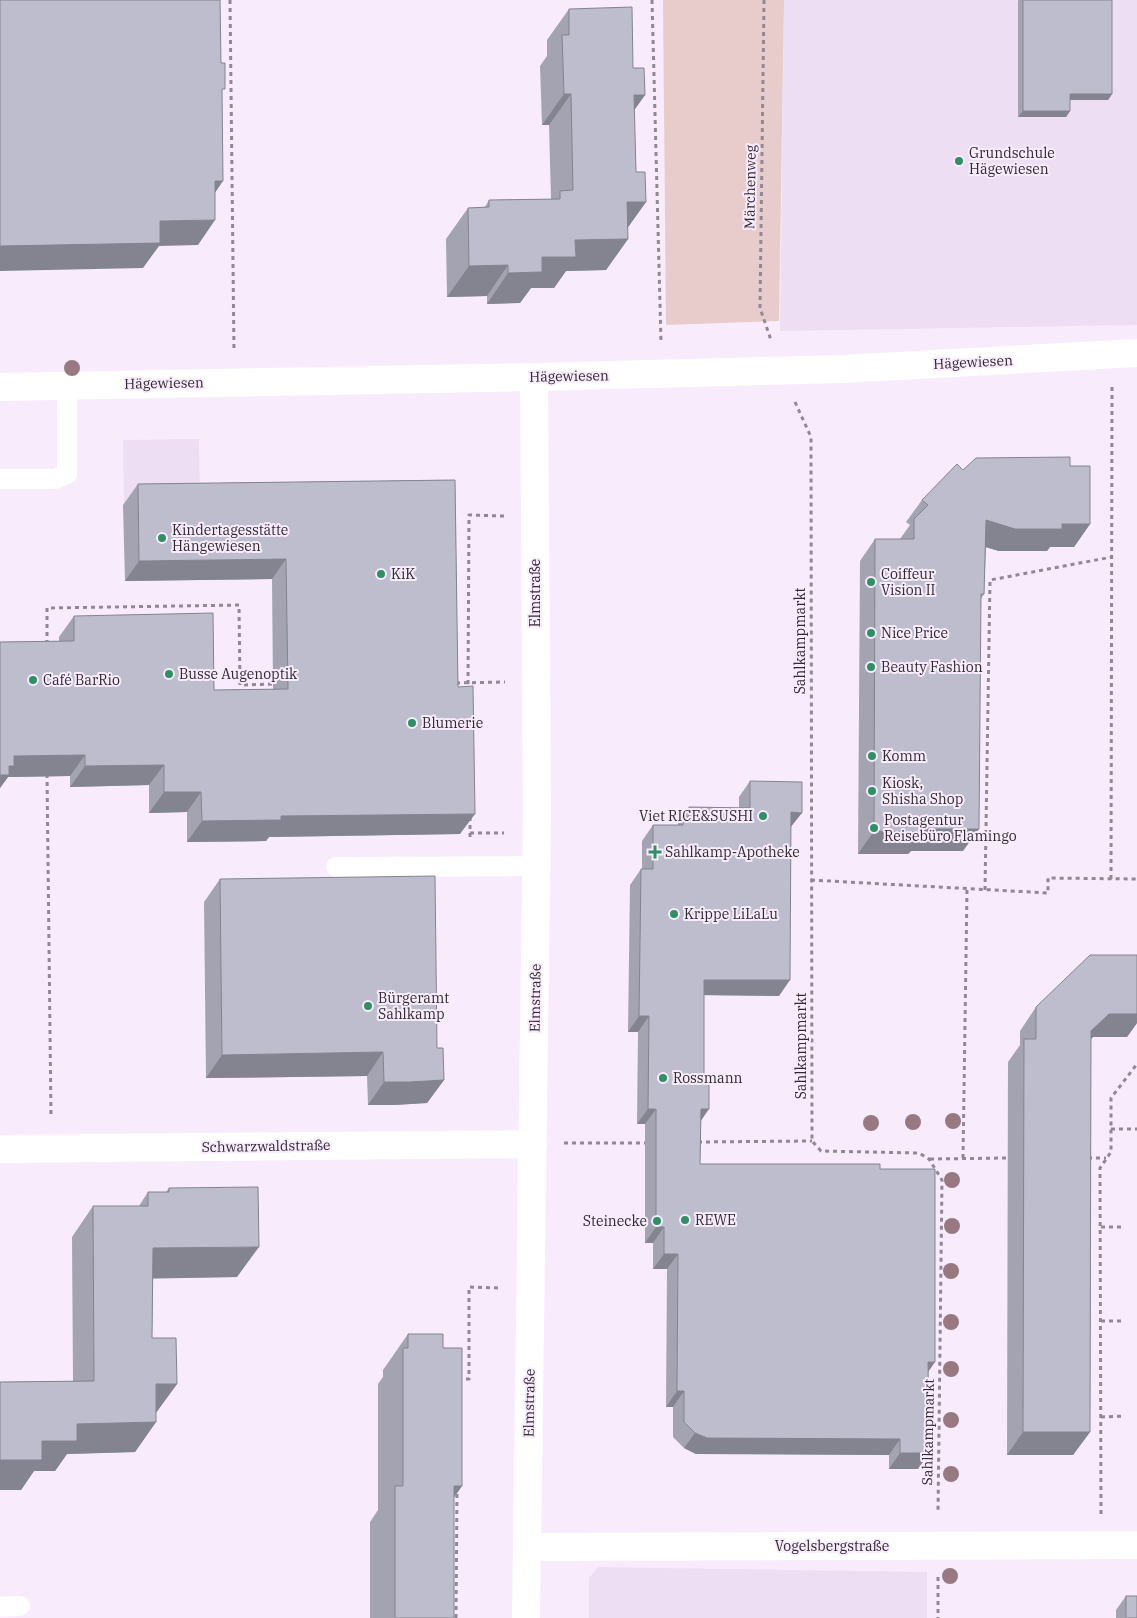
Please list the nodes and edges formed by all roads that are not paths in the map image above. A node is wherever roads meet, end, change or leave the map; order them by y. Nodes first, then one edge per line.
1 (1125, 354) edge
2 (534, 377) junction
3 (66, 385) junction
4 (0, 386) edge
5 (0, 479) edge
6 (537, 866) junction
7 (336, 868) dead end
8 (532, 1144) junction
9 (0, 1149) edge
10 (1137, 1544) edge
11 (527, 1547) junction
12 (0, 1606) edge
13 (20, 1606) dead end
14 (526, 1618) edge

1 - 2 street, Hägewiesen
2 - 3 street, Hägewiesen
2 - 6 street, Elmstraße
3 - 4 street, Hägewiesen
3 - 5 lane
6 - 7 lane
6 - 8 street, Elmstraße
8 - 9 street, Schwarzwaldstraße
8 - 11 street, Elmstraße
10 - 11 street, Vogelsbergstraße
11 - 14 street, Elmstraße
12 - 13 lane

